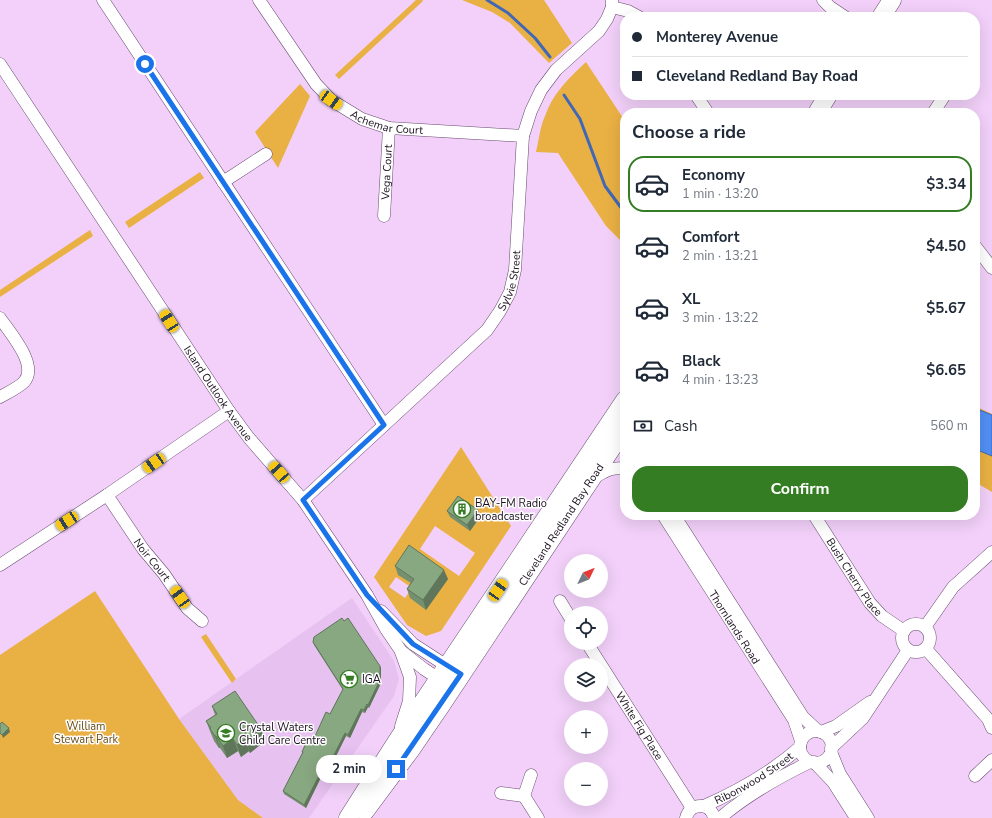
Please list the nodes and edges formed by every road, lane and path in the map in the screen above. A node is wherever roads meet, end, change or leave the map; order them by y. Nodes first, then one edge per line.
1 (103, 0) edge
2 (259, 0) edge
3 (823, 0) edge
4 (892, 0) edge
5 (612, 4) edge
6 (628, 12) edge
7 (838, 12) edge
8 (884, 12) edge
9 (0, 64) edge
10 (389, 128) junction
11 (523, 136) junction
12 (266, 154) dead end
13 (223, 182) junction
14 (384, 216) dead end
15 (980, 252) edge
16 (992, 268) edge
17 (0, 318) edge
18 (0, 397) edge
19 (620, 408) edge
20 (229, 412) junction
21 (384, 425) junction
22 (620, 435) edge
23 (620, 468) edge
24 (590, 480) junction
25 (107, 495) junction
26 (303, 500) junction
27 (666, 520) edge
28 (677, 520) edge
29 (817, 520) edge
30 (992, 552) edge
31 (0, 565) edge
32 (367, 595) junction
33 (560, 601) dead end
34 (564, 608) edge
35 (202, 621) dead end
36 (925, 627) junction
37 (904, 631) junction
38 (926, 649) junction
39 (592, 650) edge
40 (908, 650) junction
41 (401, 651) junction
42 (450, 677) junction
43 (878, 695) junction
44 (992, 728) edge
45 (820, 732) junction
46 (397, 741) junction
47 (800, 744) junction
48 (831, 750) junction
49 (992, 760) edge
50 (812, 762) junction
51 (531, 775) dead end
52 (975, 776) dead end
53 (501, 793) dead end
54 (524, 796) junction
55 (694, 810) edge
56 (348, 818) edge
57 (360, 818) edge
58 (538, 818) edge
59 (714, 818) edge
60 (720, 818) edge
61 (856, 818) edge
62 (868, 818) edge

1 - 13 street
2 - 10 street, Achemar Court
3 - 7 street
4 - 8 highway
5 - 6 street
5 - 11 street, Sylvie Street
9 - 20 street, Island Outlook Avenue
10 - 11 street, Achemar Court
10 - 14 street, Vega Court
11 - 21 street, Sylvie Street
12 - 13 street
13 - 21 street
15 - 16 street
17 - 18 street
19 - 42 highway, Cleveland Redland Bay Road
20 - 25 street
20 - 26 street, Island Outlook Avenue
21 - 26 street, Sylvie Street
22 - 24 highway, Cleveland Redland Bay Road
23 - 24 street
24 - 42 highway, Cleveland Redland Bay Road
25 - 31 street
25 - 35 street, Noir Court
26 - 32 street, Island Outlook Avenue
27 - 47 street, Thornlands Road
28 - 45 street, Thornlands Road
29 - 37 street, Bush Cherry Place
30 - 36 street
32 - 41 street, Island Outlook Avenue
32 - 42 street, Island Outlook Avenue
33 - 34 street
36 - 37 street
36 - 38 street
37 - 40 street
38 - 40 street
38 - 44 street
39 - 55 street, White Fig Place
40 - 43 street
41 - 42 street, Island Outlook Avenue
41 - 46 street
42 - 46 highway, Cleveland Redland Bay Road
42 - 57 highway, Cleveland Redland Bay Road
43 - 45 street
43 - 48 street
45 - 47 street
45 - 48 street, Thornlands Road
46 - 56 highway, Cleveland Redland Bay Road
47 - 50 street, Thornlands Road
47 - 55 street, Ribonwood Street
48 - 50 street
48 - 62 street, Thornlands Road
49 - 52 street
50 - 60 street, Ribonwood Street
50 - 61 street, Thornlands Road
51 - 54 street
53 - 54 street
54 - 58 street
55 - 59 street, Ribonwood Street

